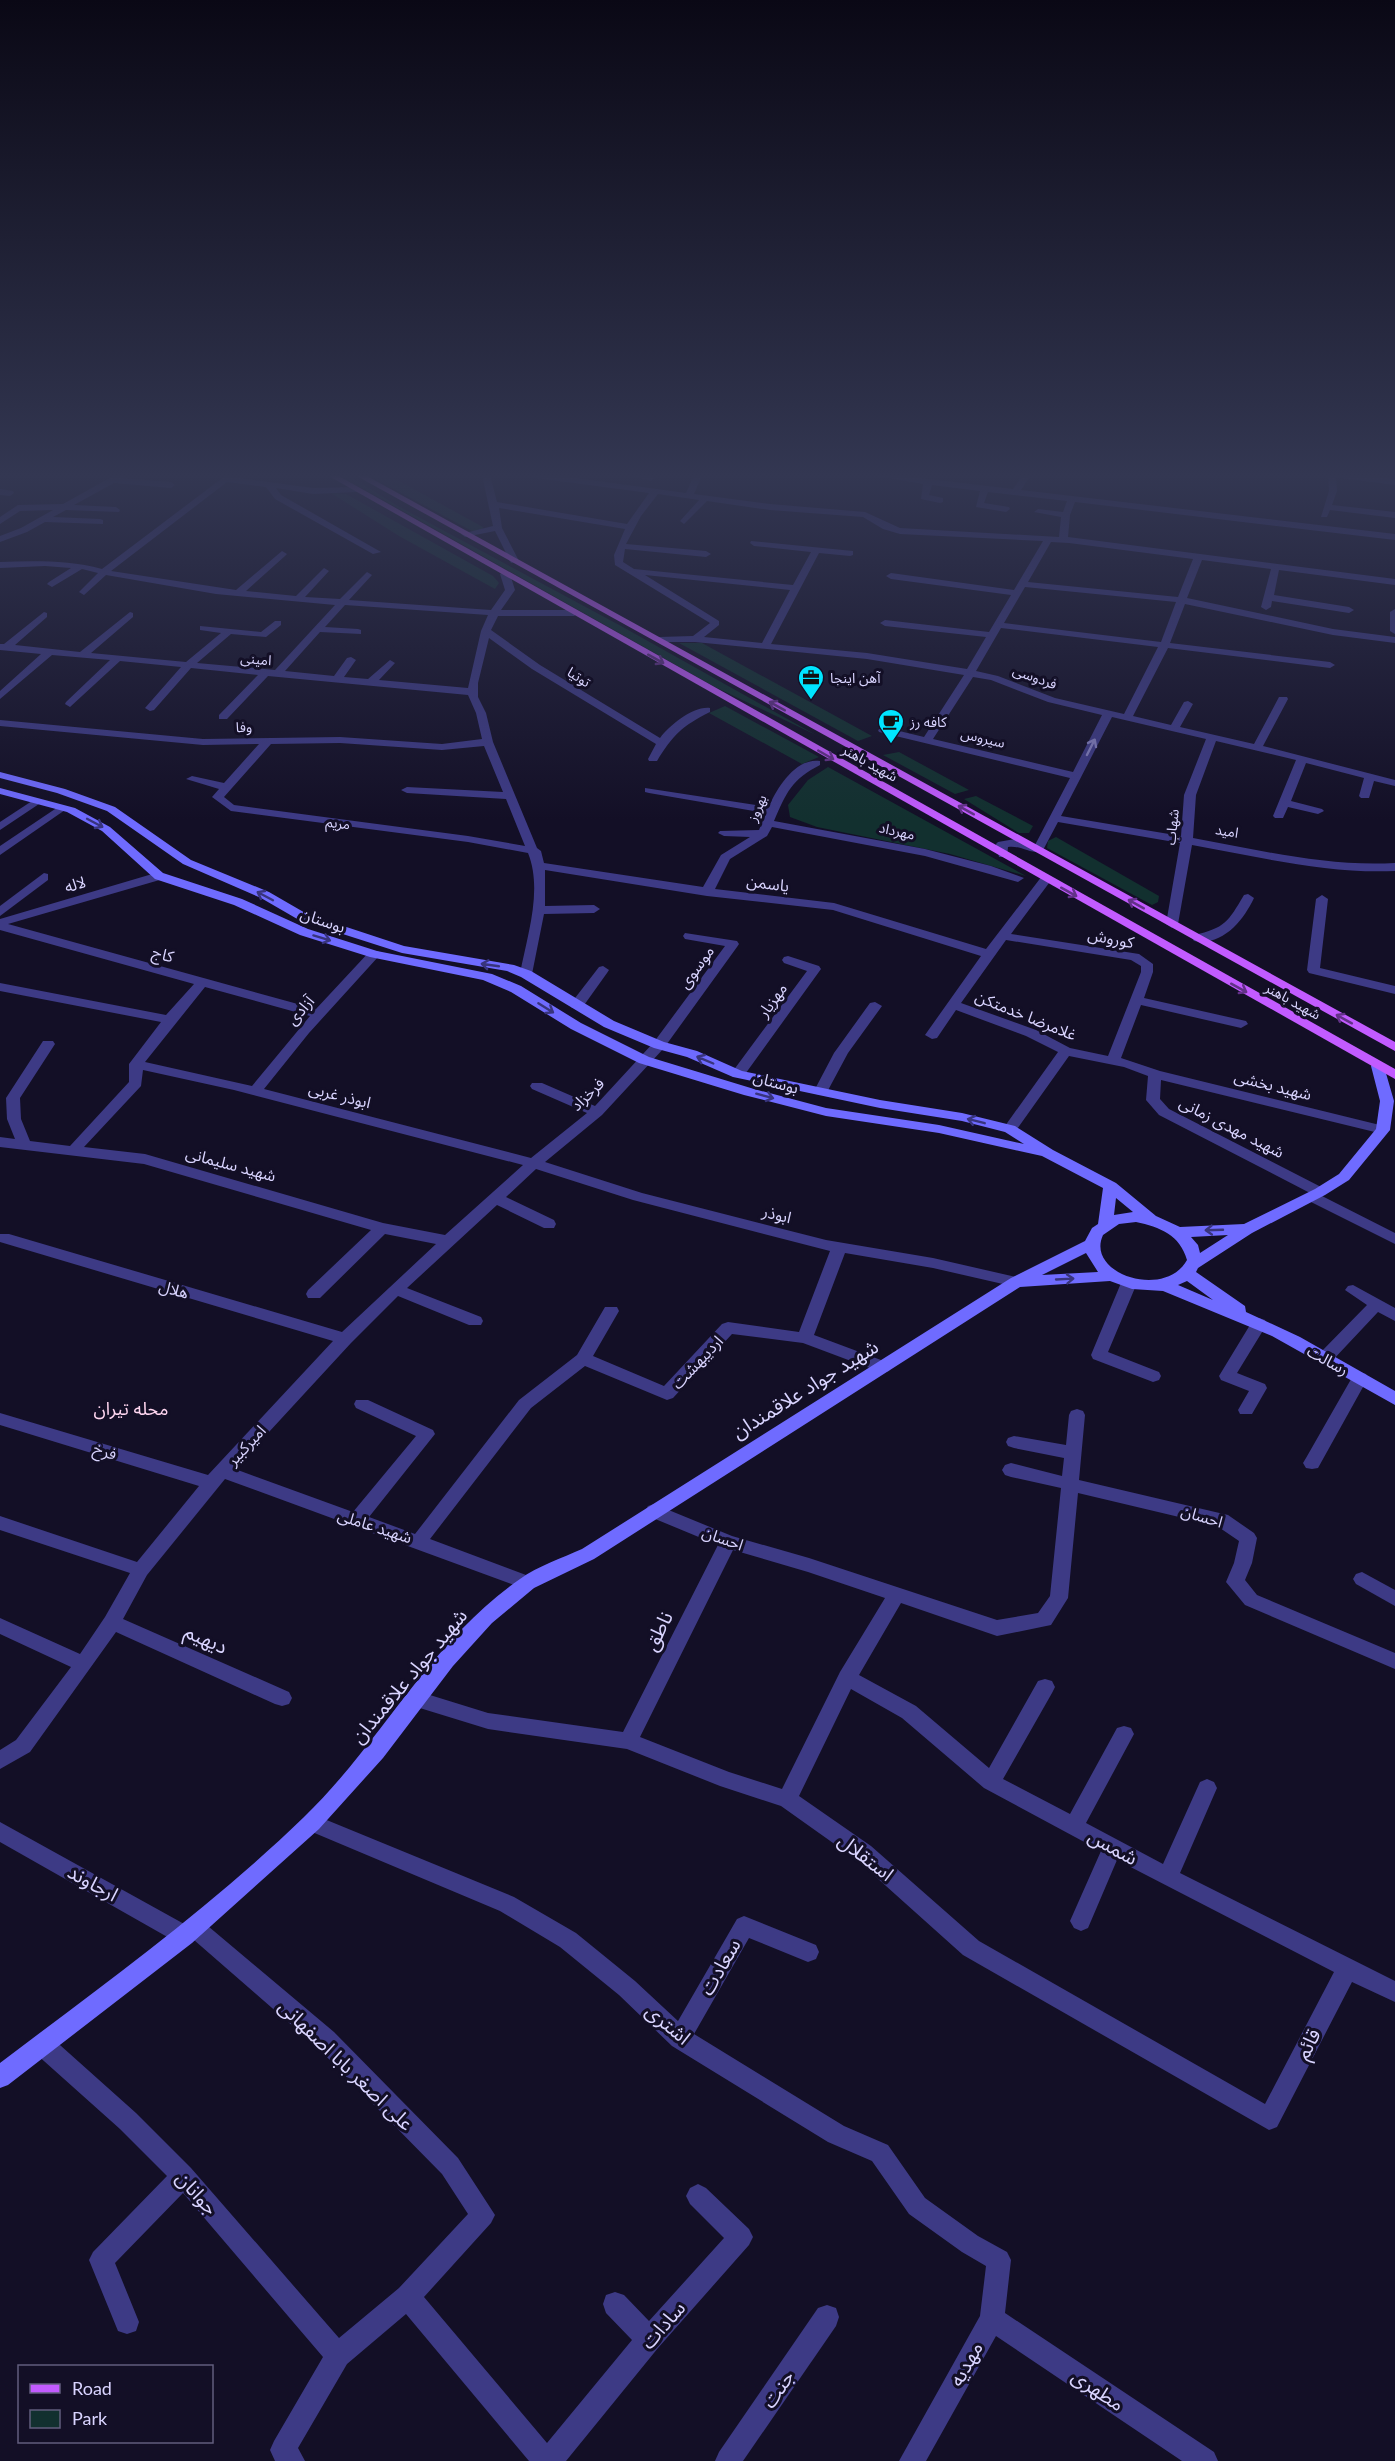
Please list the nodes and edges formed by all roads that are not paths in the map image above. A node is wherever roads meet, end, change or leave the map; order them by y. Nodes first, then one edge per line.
1 (86, 590) edge
2 (216, 590) edge
3 (242, 590) edge
4 (306, 590) edge
5 (354, 590) edge
6 (510, 590) edge
7 (534, 590) edge
8 (567, 590) edge
9 (663, 590) edge
10 (795, 590) edge
11 (1019, 590) edge
12 (1045, 590) edge
13 (1185, 590) edge
14 (1270, 590) edge
15 (84, 592) dead end
16 (238, 593) junction
17 (1268, 597) junction
18 (298, 599) junction
19 (1181, 600) junction
20 (343, 602) junction
21 (1349, 610) dead end
22 (1395, 612) edge
23 (494, 613) junction
24 (574, 613) junction
25 (44, 615) dead end
26 (130, 615) dead end
27 (1263, 619) junction
28 (278, 623) dead end
29 (885, 623) dead end
30 (998, 625) junction
31 (203, 628) dead end
32 (316, 629) junction
33 (1395, 631) edge
34 (358, 632) dead end
35 (486, 632) junction
36 (227, 633) junction
37 (992, 635) junction
38 (695, 639) junction
39 (659, 640) junction
40 (1395, 640) edge
41 (765, 646) junction
42 (1164, 646) junction
43 (4, 647) edge
44 (50, 651) junction
45 (82, 655) junction
46 (118, 658) junction
47 (351, 660) dead end
48 (390, 663) dead end
49 (188, 665) junction
50 (1330, 665) dead end
51 (265, 673) junction
52 (970, 673) junction
53 (277, 674) junction
54 (336, 680) junction
55 (370, 683) junction
56 (473, 692) junction
57 (0, 696) edge
58 (1283, 699) dead end
59 (70, 704) dead end
60 (1188, 704) dead end
61 (150, 708) dead end
62 (706, 710) dead end
63 (1108, 714) junction
64 (223, 717) dead end
65 (1127, 718) junction
66 (0, 723) edge
67 (773, 725) junction
68 (1174, 728) junction
69 (820, 729) junction
70 (883, 730) dead end
71 (1212, 737) junction
72 (927, 740) junction
73 (267, 742) junction
74 (488, 742) junction
75 (661, 742) junction
76 (1257, 748) junction
77 (653, 759) dead end
78 (1302, 759) junction
79 (816, 763) dead end
80 (0, 775) edge
81 (1076, 776) junction
82 (1370, 776) junction
83 (192, 779) dead end
84 (1395, 783) edge
85 (226, 787) junction
86 (407, 789) dead end
87 (649, 790) dead end
88 (0, 791) edge
89 (512, 796) junction
90 (1365, 796) dead end
91 (35, 802) junction
92 (1284, 803) junction
93 (61, 808) junction
94 (772, 811) junction
95 (1318, 811) dead end
96 (1279, 816) dead end
97 (1054, 818) junction
98 (0, 827) edge
99 (765, 828) junction
100 (724, 833) dead end
101 (1187, 839) junction
102 (1038, 850) junction
103 (0, 851) edge
104 (534, 851) junction
105 (1003, 855) junction
106 (539, 866) junction
107 (1395, 867) edge
108 (159, 876) junction
109 (44, 877) dead end
110 (1018, 878) dead end
111 (1046, 879) junction
112 (707, 892) junction
113 (1248, 898) dead end
114 (1322, 898) dead end
115 (594, 909) dead end
116 (539, 910) junction
117 (0, 912) edge
118 (1172, 924) junction
119 (0, 925) edge
120 (689, 936) dead end
121 (1002, 936) junction
122 (1198, 938) junction
123 (374, 954) junction
124 (989, 954) junction
125 (788, 960) dead end
126 (603, 970) dead end
127 (526, 974) junction
128 (202, 982) junction
129 (0, 987) edge
130 (1395, 990) edge
131 (1137, 1000) junction
132 (577, 1005) junction
133 (954, 1005) junction
134 (875, 1006) dead end
135 (318, 1014) junction
136 (169, 1020) junction
137 (1240, 1024) dead end
138 (932, 1035) dead end
139 (48, 1044) dead end
140 (659, 1045) junction
141 (1395, 1047) edge
142 (1066, 1051) junction
143 (644, 1060) junction
144 (1113, 1061) junction
145 (136, 1064) junction
146 (1378, 1066) junction
147 (738, 1074) junction
148 (1155, 1074) junction
149 (1395, 1075) edge
150 (537, 1086) dead end
151 (255, 1091) junction
152 (821, 1091) junction
153 (597, 1112) junction
154 (1010, 1129) junction
155 (1389, 1130) edge
156 (0, 1142) edge
157 (24, 1144) junction
158 (74, 1150) junction
159 (1048, 1154) junction
160 (534, 1163) junction
161 (1111, 1186) junction
162 (1316, 1195) junction
163 (495, 1198) junction
164 (1150, 1219) junction
165 (549, 1224) dead end
166 (1105, 1225) junction
167 (382, 1228) junction
168 (1247, 1229) junction
169 (1180, 1232) junction
170 (4, 1238) dead end
171 (1395, 1239) edge
172 (448, 1241) junction
173 (1092, 1244) junction
174 (839, 1248) junction
175 (1192, 1270) junction
176 (1113, 1276) junction
177 (1016, 1282) junction
178 (1129, 1283) junction
179 (1163, 1286) junction
180 (396, 1288) junction
181 (1353, 1290) dead end
182 (314, 1294) dead end
183 (1376, 1305) junction
184 (611, 1311) dead end
185 (1395, 1315) edge
186 (475, 1321) dead end
187 (1258, 1324) junction
188 (805, 1338) junction
189 (345, 1339) junction
190 (1325, 1358) junction
191 (583, 1359) junction
192 (884, 1367) junction
193 (1153, 1376) dead end
194 (1360, 1378) junction
195 (1395, 1399) edge
196 (362, 1404) dead end
197 (1246, 1410) dead end
198 (1077, 1415) dead end
199 (0, 1419) edge
200 (1014, 1442) dead end
201 (1073, 1453) junction
202 (1312, 1463) dead end
203 (1011, 1470) dead end
204 (216, 1477) junction
205 (1070, 1485) junction
206 (654, 1512) junction
207 (356, 1521) junction
208 (0, 1523) edge
209 (420, 1541) junction
210 (729, 1542) junction
211 (141, 1570) junction
212 (1362, 1579) dead end
213 (528, 1583) junction
214 (896, 1596) junction
215 (1395, 1599) edge
216 (112, 1622) junction
217 (0, 1626) edge
218 (1395, 1661) edge
219 (84, 1664) junction
220 (847, 1678) junction
221 (1045, 1687) dead end
222 (282, 1698) dead end
223 (417, 1699) junction
224 (1124, 1734) dead end
225 (628, 1741) junction
226 (0, 1760) edge
227 (991, 1782) junction
228 (1207, 1788) dead end
229 (787, 1799) junction
230 (312, 1823) junction
231 (1074, 1826) junction
232 (0, 1831) edge
233 (1113, 1847) junction
234 (1168, 1877) junction
235 (1081, 1921) dead end
236 (190, 1932) junction
237 (808, 1952) dead end
238 (1347, 1970) junction
239 (1395, 1992) edge
240 (680, 2038) junction
241 (43, 2045) junction
242 (1, 2075) edge
243 (1269, 2119) joint
244 (183, 2176) junction
245 (698, 2196) dead end
246 (999, 2260) joint
247 (408, 2296) junction
248 (615, 2304) dead end
249 (827, 2317) dead end
250 (992, 2319) junction
251 (128, 2322) dead end
252 (649, 2339) junction
253 (338, 2355) junction
254 (292, 2461) edge
255 (548, 2461) edge
256 (728, 2461) edge
257 (912, 2461) edge
258 (1205, 2461) edge

1 - 15 street
2 - 16 street
3 - 16 street
4 - 18 street
5 - 20 street
6 - 23 street
7 - 24 main road, شهید باهنر
8 - 39 main road, شهید باهنر
9 - 38 street
10 - 41 street
11 - 30 street
12 - 19 street
13 - 19 street
14 - 17 street
16 - 18 street
17 - 21 street
17 - 27 street
18 - 20 street
19 - 27 street
19 - 42 street
20 - 23 street
20 - 32 street
22 - 33 street
23 - 24 street
23 - 35 street
24 -> 67 main road, شهید باهنر
25 - 43 street
26 - 45 street
27 - 40 street
28 - 36 street
29 - 37 street
30 - 37 street
30 - 42 street
31 - 36 street
32 - 34 street
32 - 53 street
35 - 56 street
35 - 75 street, توتیا
36 - 49 street
37 - 52 street
38 - 39 street, فردوسی
38 - 41 street, فردوسی
69 -> 39 main road, شهید باهنر
41 - 52 street, فردوسی
42 - 50 street
42 - 65 street
43 - 44 street, امینی
44 - 45 street, امینی
44 - 57 street
45 - 46 street, امینی
46 - 49 street, امینی
46 - 59 street
47 - 54 street
48 - 55 street
49 - 51 street, امینی
49 - 61 street
51 - 53 street, امینی
51 - 64 street
52 - 63 street, فردوسی
52 - 72 street
53 - 54 street, امینی
54 - 55 street, امینی
55 - 56 street, امینی
56 - 74 street
58 - 76 street
60 - 68 street
62 - 75 street
63 - 65 street, فردوسی
81 -> 63 street
65 - 68 street, فردوسی
66 - 73 street, وفا
67 - 69 main road
67 -> 105 main road, شهید باهنر
68 - 71 street, فردوسی
102 -> 69 main road, شهید باهنر
70 - 72 street, سیروس
71 - 76 street, فردوسی
71 - 101 street, شهاب
72 - 81 street, سیروس
73 - 74 street, وفا
73 - 85 street
74 - 89 street
75 - 77 street
76 - 78 street, فردوسی
78 - 82 street, فردوسی
78 - 92 street
79 - 94 street, بهروز
127 -> 80 street, بوستان
81 - 97 street
82 - 84 street, فردوسی
82 - 90 street
83 - 85 street
85 - 104 street, مریم
86 - 89 street
87 - 94 street
88 - 91 street, بوستان
89 - 104 street
91 - 93 street, بوستان
91 - 98 street
92 - 95 street
92 - 96 street
93 - 103 street
93 -> 108 street, بوستان
94 - 99 street, بهروز
97 - 101 street, امید
97 - 102 street
99 - 100 street, مهرداد
99 - 110 street, مهرداد
99 - 112 street, بهروز
101 - 107 street, امید
101 - 118 street, شهاب
102 - 105 street
118 -> 102 main road, شهید باهنر
104 - 106 street
105 - 111 main road, شهید باهنر
106 - 112 street, یاسمن
106 - 116 street
108 - 119 street, لاله
108 -> 123 street, بوستان
109 - 117 street
111 - 121 street, غلامرضا خدمتکن
111 -> 146 main road, شهید باهنر
112 - 124 street, یاسمن
113 - 122 street
114 - 130 street
115 - 116 street
116 - 127 street
118 - 122 main road, شهید باهنر
119 - 128 street, کاج
120 - 140 street, موسوی
121 - 124 street, غلامرضا خدمتکن
121 - 131 street, کوروش
141 -> 122 main road, شهید باهنر
123 - 135 street, آزادی
123 -> 143 street, بوستان
124 - 133 street, غلامرضا خدمتکن
125 - 147 street, مهزیار
126 - 132 street
127 - 132 street, بوستان
128 - 135 street, کاج
128 - 136 street
129 - 136 street
131 - 137 street
131 - 144 street, کوروش
132 - 140 street, بوستان
133 - 138 street, غلامرضا خدمتکن
133 - 142 street, غلامرضا خدمتکن
134 - 152 street
135 - 151 street, آزادی
136 - 145 street
139 - 157 street
140 - 143 street, فرخزاد
147 -> 140 street, بوستان
142 - 144 street, غلامرضا خدمتکن
142 - 154 street
143 - 153 street, فرخزاد
143 -> 159 street, بوستان
144 - 148 street, غلامرضا خدمتکن
145 - 151 street, ابوذر غربی
145 - 158 street
146 - 149 main road, شهید باهنر
146 - 155 street
147 - 152 street, بوستان
148 - 155 street, شهید بخشی
148 - 162 street, شهید مهدی زمانی
150 - 153 street
151 - 160 street, ابوذر غربی
154 -> 152 street, بوستان
153 - 160 street, فرخزاد
154 - 159 street, بوستان
155 - 162 street, شهید جواد علاقمندان
156 - 157 street, شهید سلیمانی
157 - 158 street, شهید سلیمانی
158 - 167 street, شهید سلیمانی
159 - 161 street
160 - 163 street, امیرکبیر
160 - 174 street, ابوذر
161 - 164 street
161 - 166 street, شهید جواد علاقمندان
162 - 168 street, شهید جواد علاقمندان
162 - 171 street, شهید مهدی زمانی
163 - 165 street
163 - 172 street, امیرکبیر
164 - 166 street, شهید جواد علاقمندان
164 - 169 street, شهید جواد علاقمندان
166 - 173 street, شهید جواد علاقمندان
167 - 172 street, شهید سلیمانی
167 - 182 street
168 -> 169 street, شهید جواد علاقمندان
168 - 175 street, شهید جواد علاقمندان
169 - 175 street
170 - 189 street, هلال
172 - 180 street, امیرکبیر
173 - 176 street, شهید جواد علاقمندان
173 - 177 street, شهید جواد علاقمندان
174 - 177 street, ابوذر
174 - 188 street
175 - 179 street, شهید جواد علاقمندان
175 - 187 street
177 -> 176 street, شهید جواد علاقمندان
176 - 178 street, شهید جواد علاقمندان
177 - 192 street, شهید جواد علاقمندان
178 - 179 street, شهید جواد علاقمندان
178 - 193 street
179 - 187 street
180 - 186 street
180 - 189 street, امیرکبیر
181 - 183 street
183 - 185 street
183 - 190 street
184 - 191 street
187 - 190 street, رسالت
187 - 197 street
188 - 191 street, اردیبهشت
188 - 192 street, اردیبهشت
189 - 204 street, امیرکبیر
190 - 194 street, رسالت
191 - 209 street
192 - 206 street, شهید جواد علاقمندان
194 - 195 street, رسالت
194 - 202 street
196 - 207 street
198 - 201 street, احسان
199 - 204 street, فرخ
200 - 201 street
201 - 205 street, احسان
203 - 205 street
204 - 207 street, شهید عاملی
204 - 211 street, امیرکبیر
205 - 214 street, احسان
205 - 218 street, احسان
206 - 210 street, احسان
206 - 213 street, شهید جواد علاقمندان
207 - 209 street, شهید عاملی
208 - 211 street
209 - 213 street, شهید عاملی
210 - 214 street, احسان
210 - 225 street, ناطق
211 - 216 street, امیرکبیر
212 - 215 street
213 - 223 street, شهید جواد علاقمندان
214 - 220 street
216 - 219 street, امیرکبیر
216 - 222 street, دیهیم
217 - 219 street
219 - 226 street, امیرکبیر
220 - 227 street, شمس
220 - 229 street
221 - 227 street
223 - 225 street, استقلال
223 - 230 street, شهید جواد علاقمندان
224 - 231 street
225 - 229 street, استقلال
227 - 231 street, شمس
228 - 234 street
229 - 243 street, استقلال
230 - 236 street, شهید جواد علاقمندان
230 - 240 street, اشتری
231 - 233 street, شمس
232 - 236 street, ارجاوند
233 - 234 street, شمس
233 - 235 street
234 - 238 street, شمس
236 - 241 street, شهید جواد علاقمندان
236 - 247 street, علی اصغر بابا اصفهانی
237 - 240 street, سعادت
238 - 239 street, شمس
238 - 243 street, قائم
240 - 246 street, اشتری
241 - 242 street, شهید جواد علاقمندان
241 - 244 street, جوانان
244 - 251 street
244 - 253 street, جوانان
245 - 252 street, سادات
246 - 250 street, مهدیه
247 - 253 street
247 - 255 street
248 - 252 street
249 - 256 street, جنت
250 - 257 street, مهدیه
250 - 258 street, مطهری
252 - 255 street, سادات
253 - 254 street

